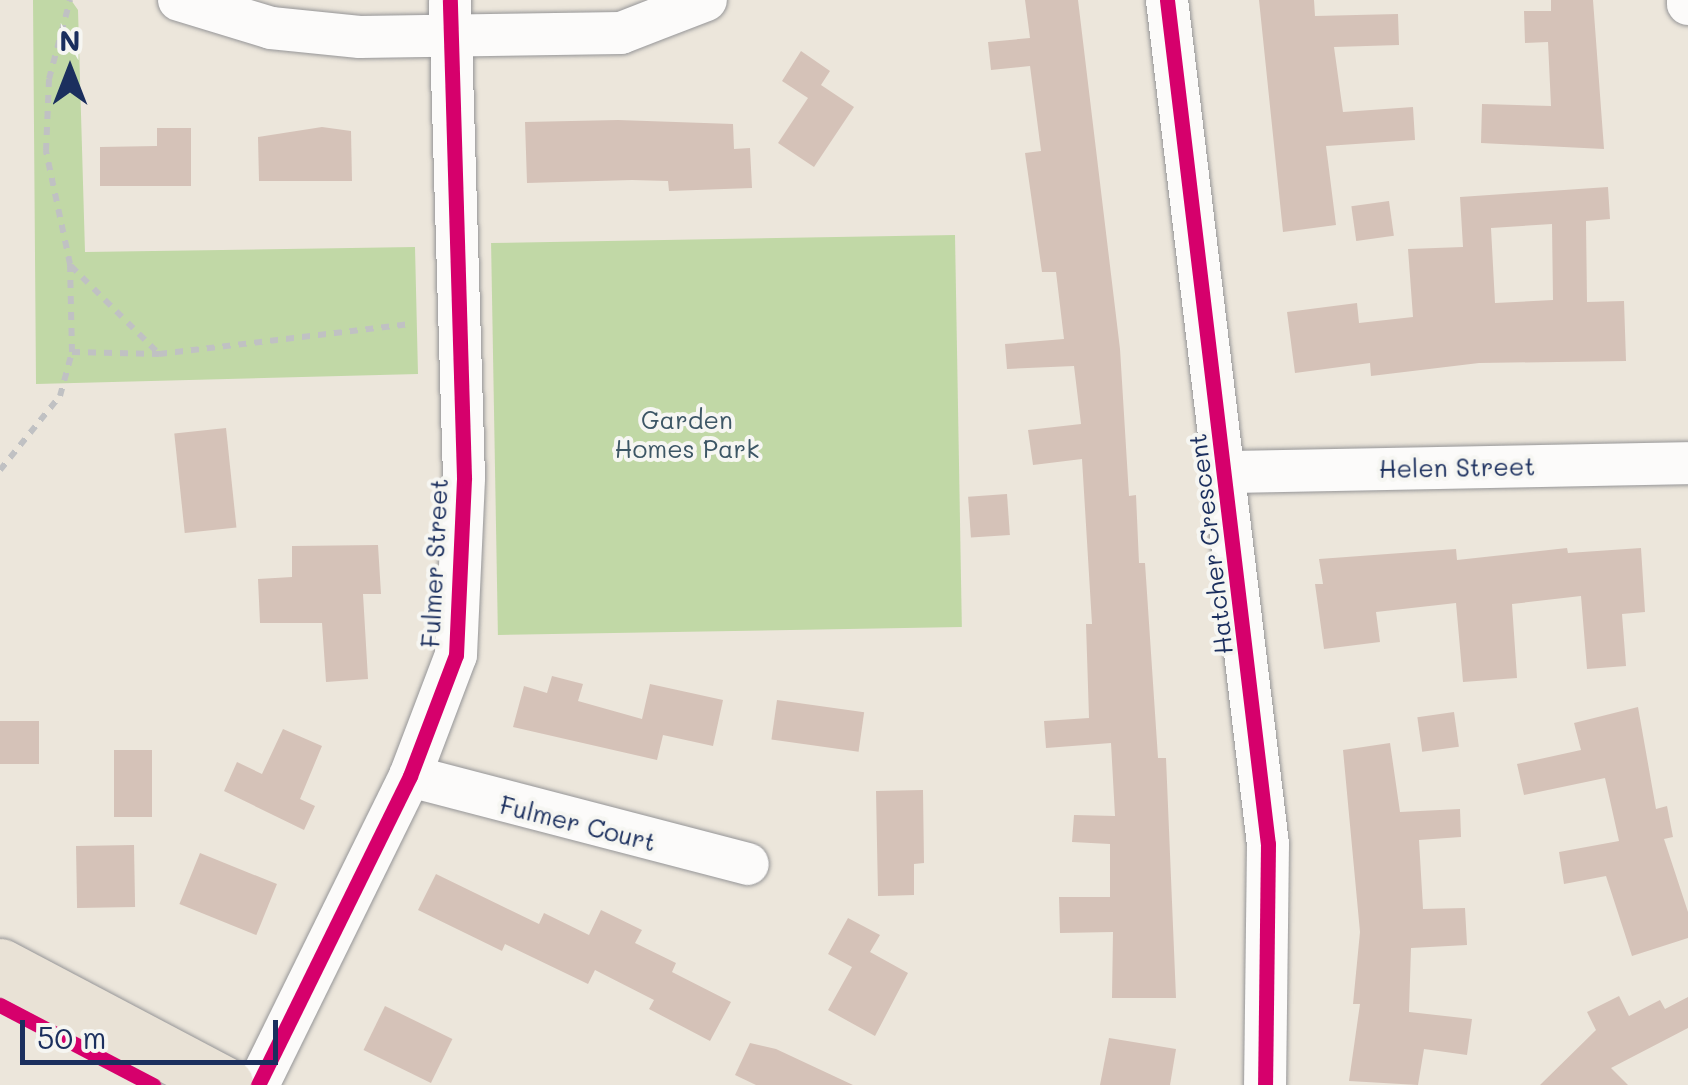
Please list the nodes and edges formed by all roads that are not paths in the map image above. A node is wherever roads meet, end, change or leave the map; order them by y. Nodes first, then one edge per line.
1 (179, 0) edge
2 (706, 0) edge
3 (1167, 0) edge
4 (450, 17) edge
5 (1688, 463) edge
6 (1227, 472) junction
7 (410, 776) junction
8 (748, 864) dead end
9 (0, 966) edge
10 (226, 1085) edge
11 (258, 1085) edge
12 (1265, 1085) edge

1 - 4 street
2 - 4 street
3 - 6 street, Hatcher Crescent
4 - 7 street, Fulmer Street
5 - 6 street, Helen Street
6 - 12 street, Hatcher Crescent
7 - 8 street, Fulmer Court
7 - 11 street, Fulmer Street
9 - 10 main road

